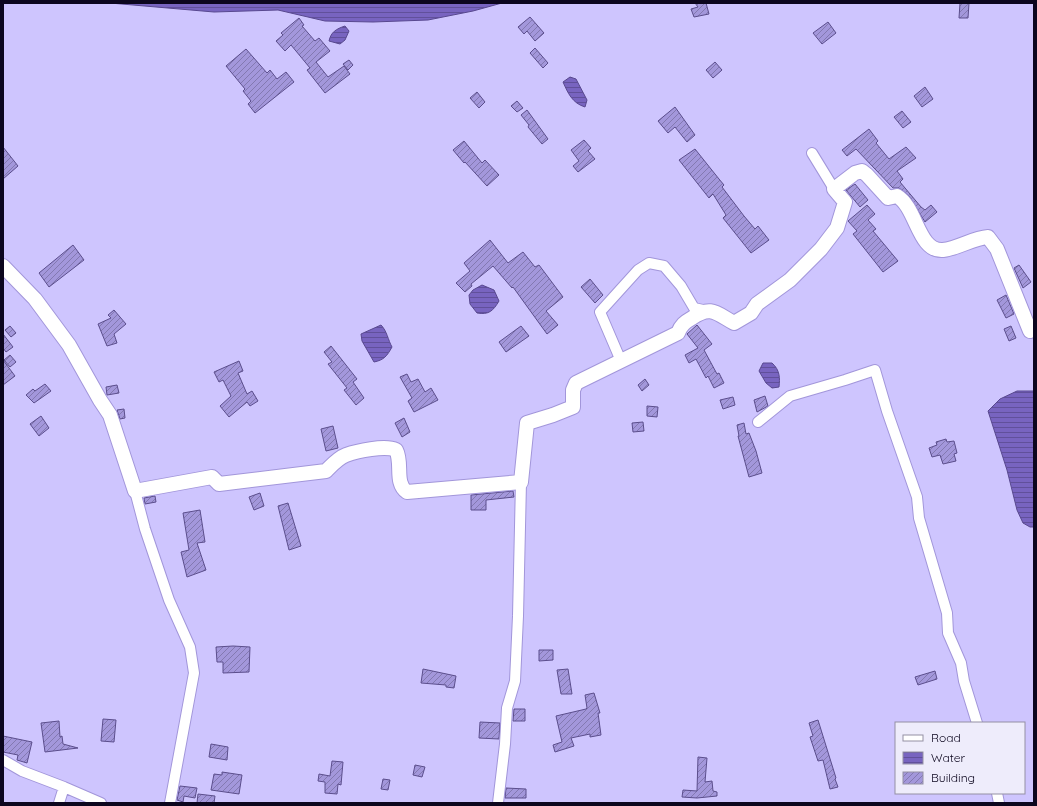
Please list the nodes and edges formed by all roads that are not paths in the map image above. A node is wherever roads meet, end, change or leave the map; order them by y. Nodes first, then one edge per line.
1 (812, 153) dead end
2 (834, 189) junction
3 (3, 266) edge
4 (703, 310) junction
5 (1030, 331) dead end
6 (621, 361) junction
7 (758, 422) dead end
8 (521, 482) junction
9 (135, 491) junction
10 (977, 722) edge
11 (3, 760) edge
12 (64, 787) junction
13 (59, 803) edge
14 (101, 803) edge
15 (170, 803) edge
16 (498, 803) edge

1 - 2 street
2 - 4 main road
2 - 5 main road
3 - 9 main road
4 - 6 main road
4 - 6 street
6 - 8 main road
7 - 10 street
8 - 9 main road
8 - 16 street
9 - 15 street
11 - 12 street
12 - 13 street
12 - 14 street

